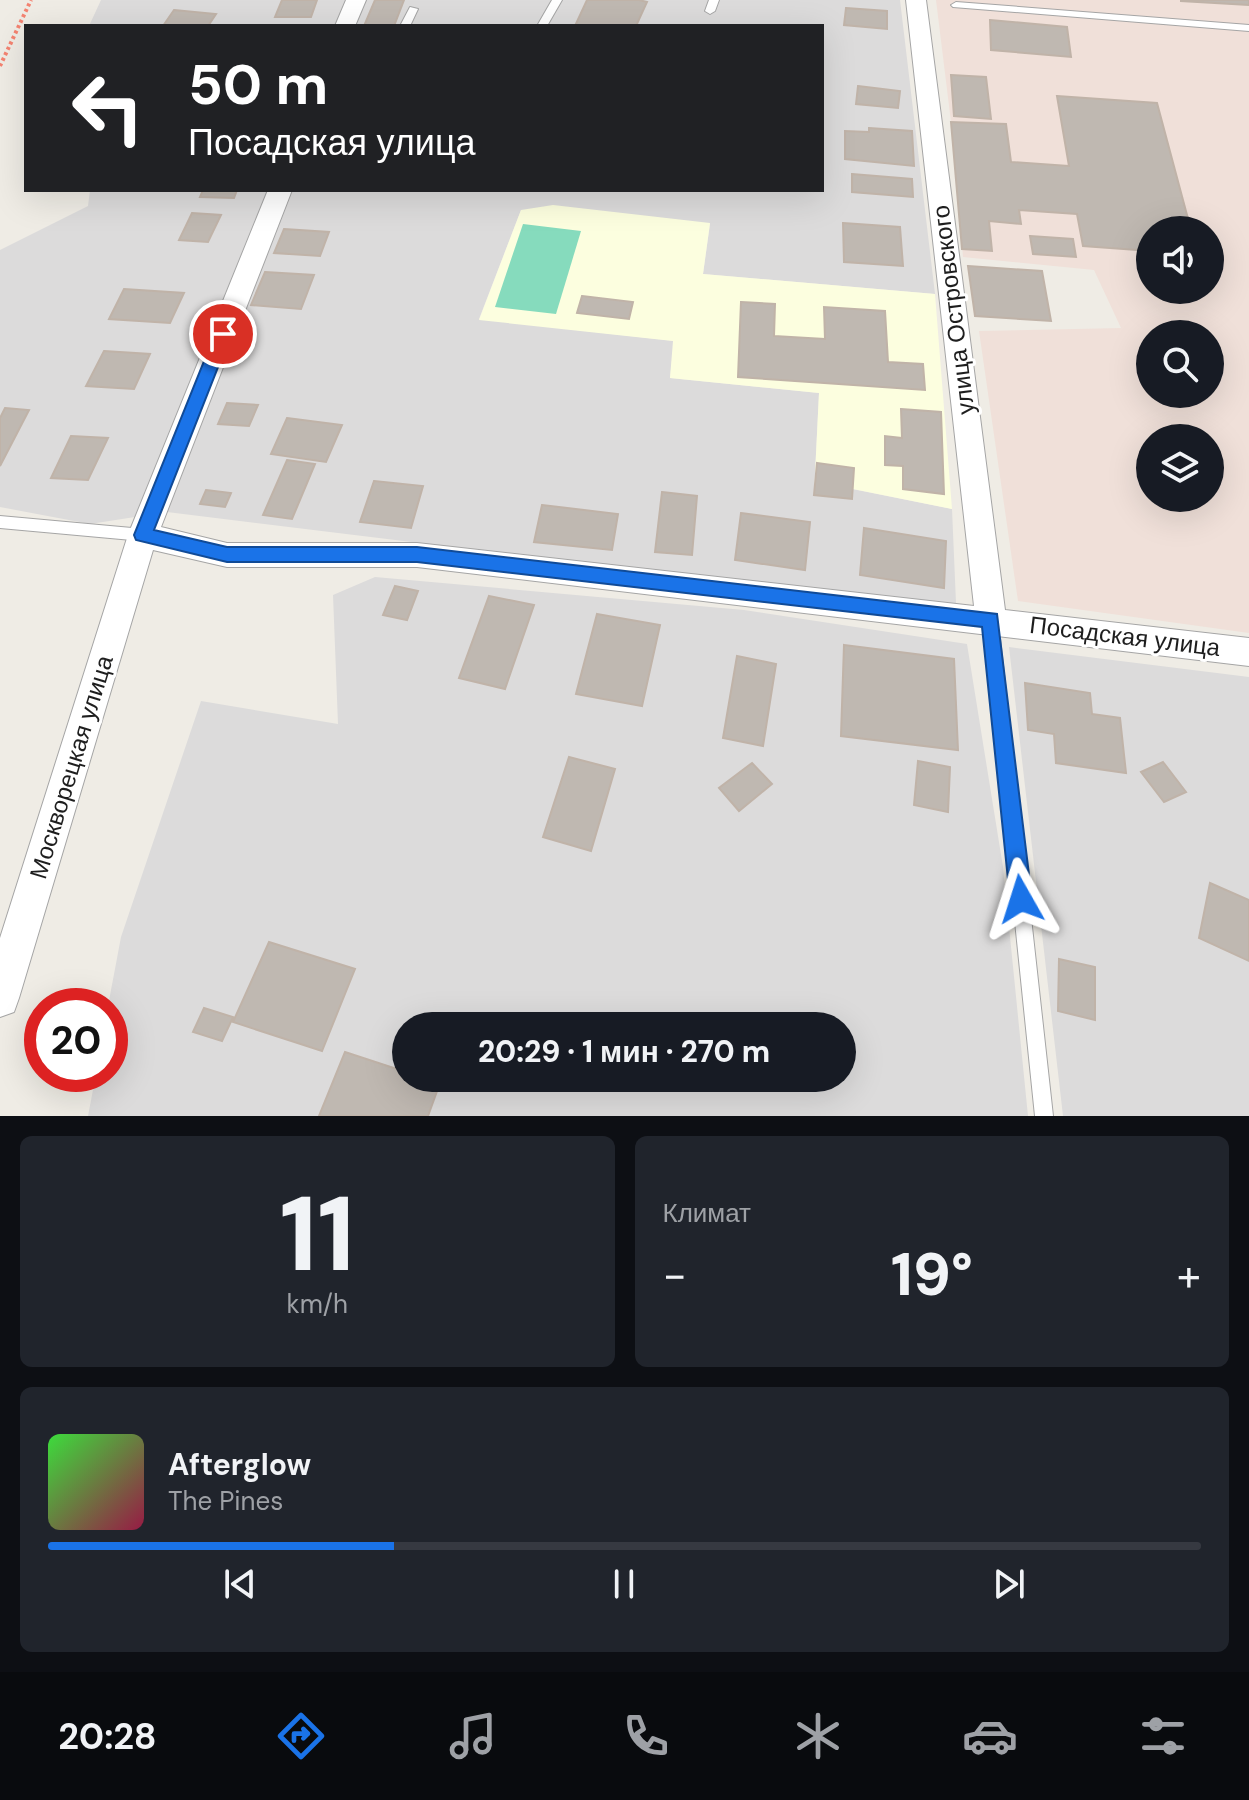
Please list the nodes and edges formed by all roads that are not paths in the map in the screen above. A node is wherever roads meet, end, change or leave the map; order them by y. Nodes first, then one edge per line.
1 (356, 0) edge
2 (557, 0) edge
3 (714, 0) edge
4 (916, 0) edge
5 (956, 5) dead end
6 (413, 9) dead end
7 (710, 11) dead end
8 (346, 24) edge
9 (406, 24) edge
10 (543, 24) edge
11 (1249, 28) edge
12 (279, 192) edge
13 (0, 522) edge
14 (143, 535) junction
15 (991, 620) junction
16 (1249, 652) edge
17 (0, 998) edge
18 (1044, 1116) edge

1 - 8 street
2 - 10 lane
3 - 7 lane
4 - 15 street, улица Островского
5 - 11 lane
6 - 9 lane
12 - 14 street, Москворецкая улица
13 - 14 lane
14 - 15 street, Посадская улица
14 - 17 street, Москворецкая улица
15 - 16 street, Посадская улица
15 - 18 lane

